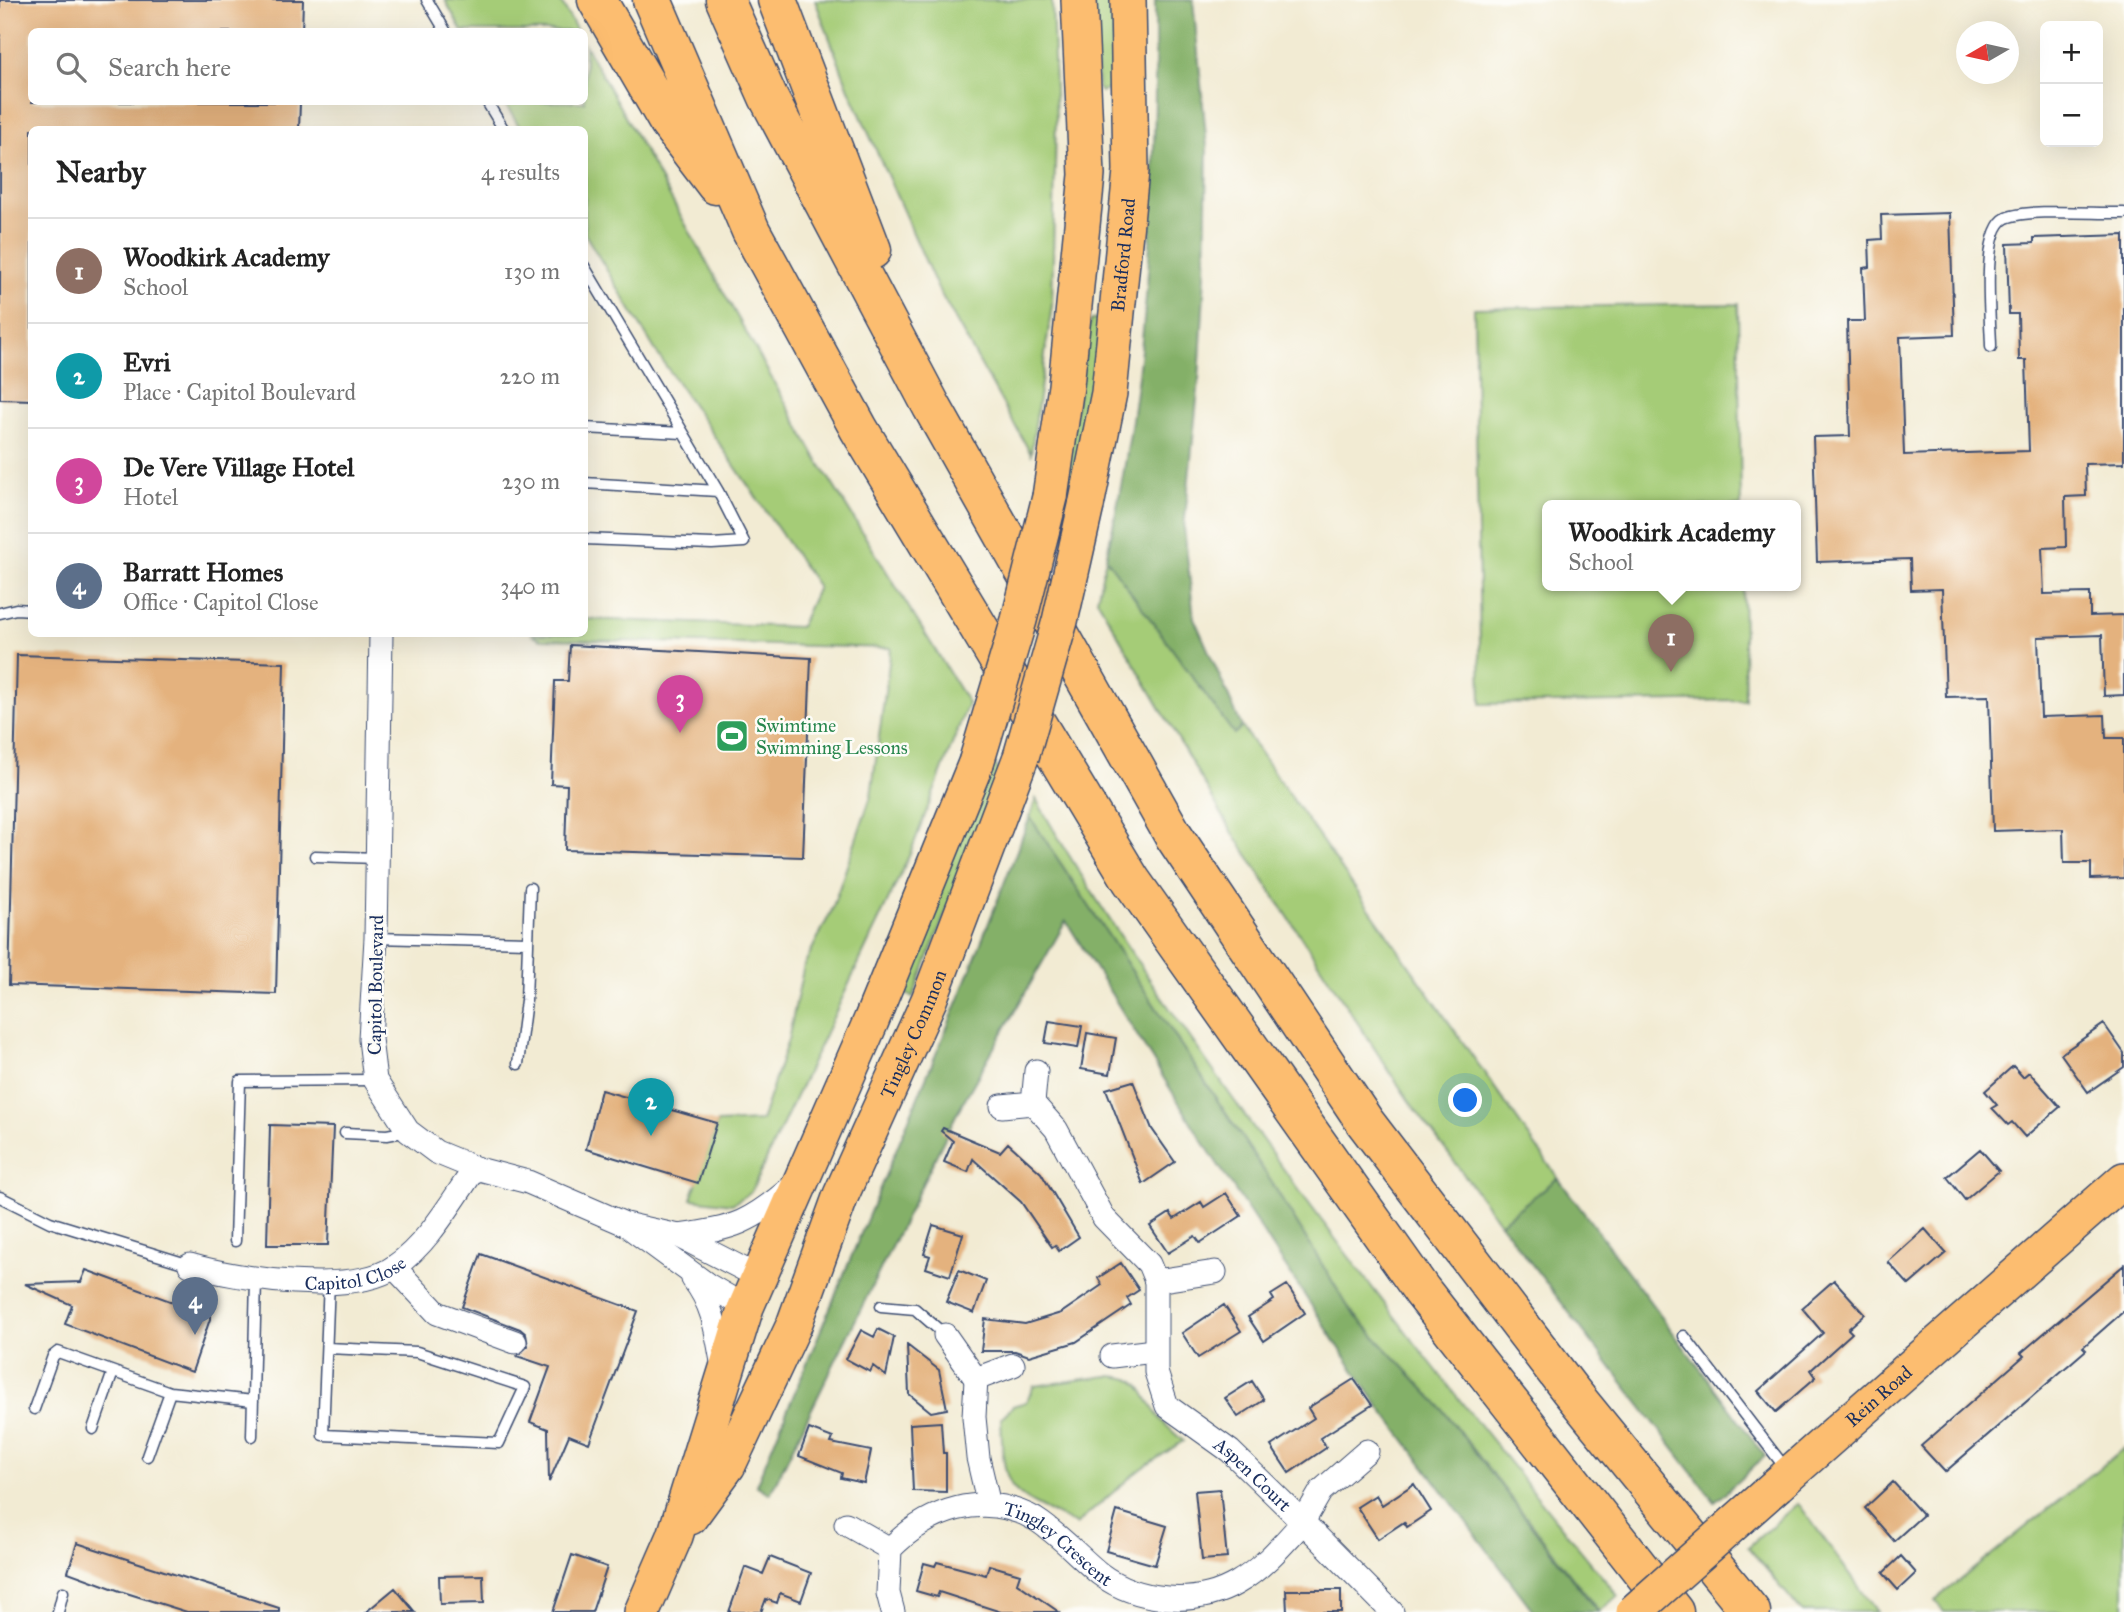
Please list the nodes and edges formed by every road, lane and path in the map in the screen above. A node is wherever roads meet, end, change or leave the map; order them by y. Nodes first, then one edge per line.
1 (427, 0) edge
2 (597, 0) edge
3 (652, 0) edge
4 (725, 0) edge
5 (777, 0) edge
6 (1079, 0) edge
7 (1128, 0) edge
8 (444, 28) edge
9 (489, 105) edge
10 (502, 126) edge
11 (2124, 214) edge
12 (751, 231) junction
13 (588, 273) edge
14 (1991, 347) dead end
15 (932, 407) junction
16 (588, 428) edge
17 (682, 433) junction
18 (588, 483) edge
19 (718, 491) junction
20 (1086, 506) joint
21 (588, 539) edge
22 (28, 610) edge
23 (0, 614) edge
24 (381, 637) edge
25 (315, 856) dead end
26 (377, 858) junction
27 (530, 888) dead end
28 (376, 938) junction
29 (527, 942) junction
30 (518, 1064) dead end
31 (1036, 1071) dead end
32 (375, 1080) junction
33 (1033, 1103) junction
34 (1002, 1106) dead end
35 (408, 1131) junction
36 (345, 1133) dead end
37 (475, 1168) junction
38 (802, 1178) junction
39 (2124, 1180) edge
40 (841, 1195) junction
41 (0, 1197) edge
42 (625, 1224) junction
43 (679, 1236) junction
44 (235, 1241) dead end
45 (190, 1265) joint
46 (683, 1266) junction
47 (394, 1267) junction
48 (1215, 1272) dead end
49 (256, 1280) junction
50 (329, 1280) junction
51 (1156, 1281) junction
52 (758, 1293) junction
53 (881, 1306) dead end
54 (794, 1325) junction
55 (945, 1335) joint
56 (1684, 1336) dead end
57 (515, 1342) dead end
58 (327, 1348) junction
59 (1154, 1351) junction
60 (1112, 1356) dead end
61 (1013, 1365) dead end
62 (724, 1370) junction
63 (113, 1371) junction
64 (976, 1379) junction
65 (170, 1392) junction
66 (253, 1401) junction
67 (34, 1409) dead end
68 (93, 1429) dead end
69 (252, 1436) dead end
70 (1367, 1451) dead end
71 (148, 1456) dead end
72 (1783, 1479) junction
73 (989, 1505) junction
74 (1303, 1522) junction
75 (846, 1524) dead end
76 (675, 1536) junction
77 (890, 1549) junction
78 (63, 1592) dead end
79 (58, 1612) edge
80 (642, 1612) edge
81 (893, 1612) edge
82 (1392, 1612) edge
83 (1634, 1612) edge
84 (1674, 1612) edge
85 (1751, 1612) edge

1 - 8 lane
2 - 12 highway
3 - 12 highway
4 - 15 highway
5 - 15 highway
6 - 38 main road, Tingley Common, bridge
7 - 20 main road, Bradford Road
9 - 10 lane
11 - 14 lane
12 - 84 highway
13 - 17 lane
15 - 85 highway
16 - 17 lane
17 - 19 lane
18 - 19 lane
19 - 21 lane
20 - 40 main road, Tingley Common, bridge
22 - 23 lane
24 - 26 street, Capitol Boulevard
25 - 26 lane
26 - 28 street, Capitol Boulevard
27 - 29 lane
28 - 29 lane
28 - 32 street, Capitol Boulevard
29 - 30 lane
31 - 33 street
32 - 35 street, Capitol Boulevard
32 - 44 lane
33 - 34 street
33 - 51 street
35 - 36 lane
35 - 37 street, Capitol Boulevard
37 - 42 street, Capitol Boulevard
37 - 47 street, Capitol Close
38 - 43 street, Capitol Boulevard
38 - 52 main road, Tingley Common
39 - 72 main road, Rein Road
40 - 52 main road
40 - 54 main road, Tingley Common
41 - 45 lane
42 - 43 street, Capitol Boulevard
42 - 46 street, Capitol Boulevard
43 - 52 street, Capitol Boulevard
45 - 49 street, Capitol Close
46 - 52 street, Capitol Boulevard
46 - 62 street, Capitol Boulevard
47 - 50 street, Capitol Close
47 - 57 street
48 - 51 street
49 - 50 street, Capitol Close
49 - 66 lane
50 - 58 lane
51 - 59 street, Aspen Court
52 - 54 main road
52 - 62 main road, Tingley Common
53 - 55 lane
54 - 76 main road, Tingley Common
55 - 64 street
56 - 72 lane
58 - 58 lane
59 - 60 street
59 - 74 street, Aspen Court
61 - 64 street
62 - 76 main road, Tingley Common
63 - 65 lane
63 - 67 lane
63 - 68 lane
64 - 73 street, Tingley Crescent
65 - 66 lane
65 - 71 lane
66 - 69 lane
70 - 74 street, Aspen Court
72 - 83 main road, Rein Road, bridge
73 - 74 street, Tingley Crescent
73 - 77 street, Tingley Crescent
74 - 82 street
75 - 77 street
76 - 80 main road, Tingley Common
77 - 81 street
78 - 79 lane

